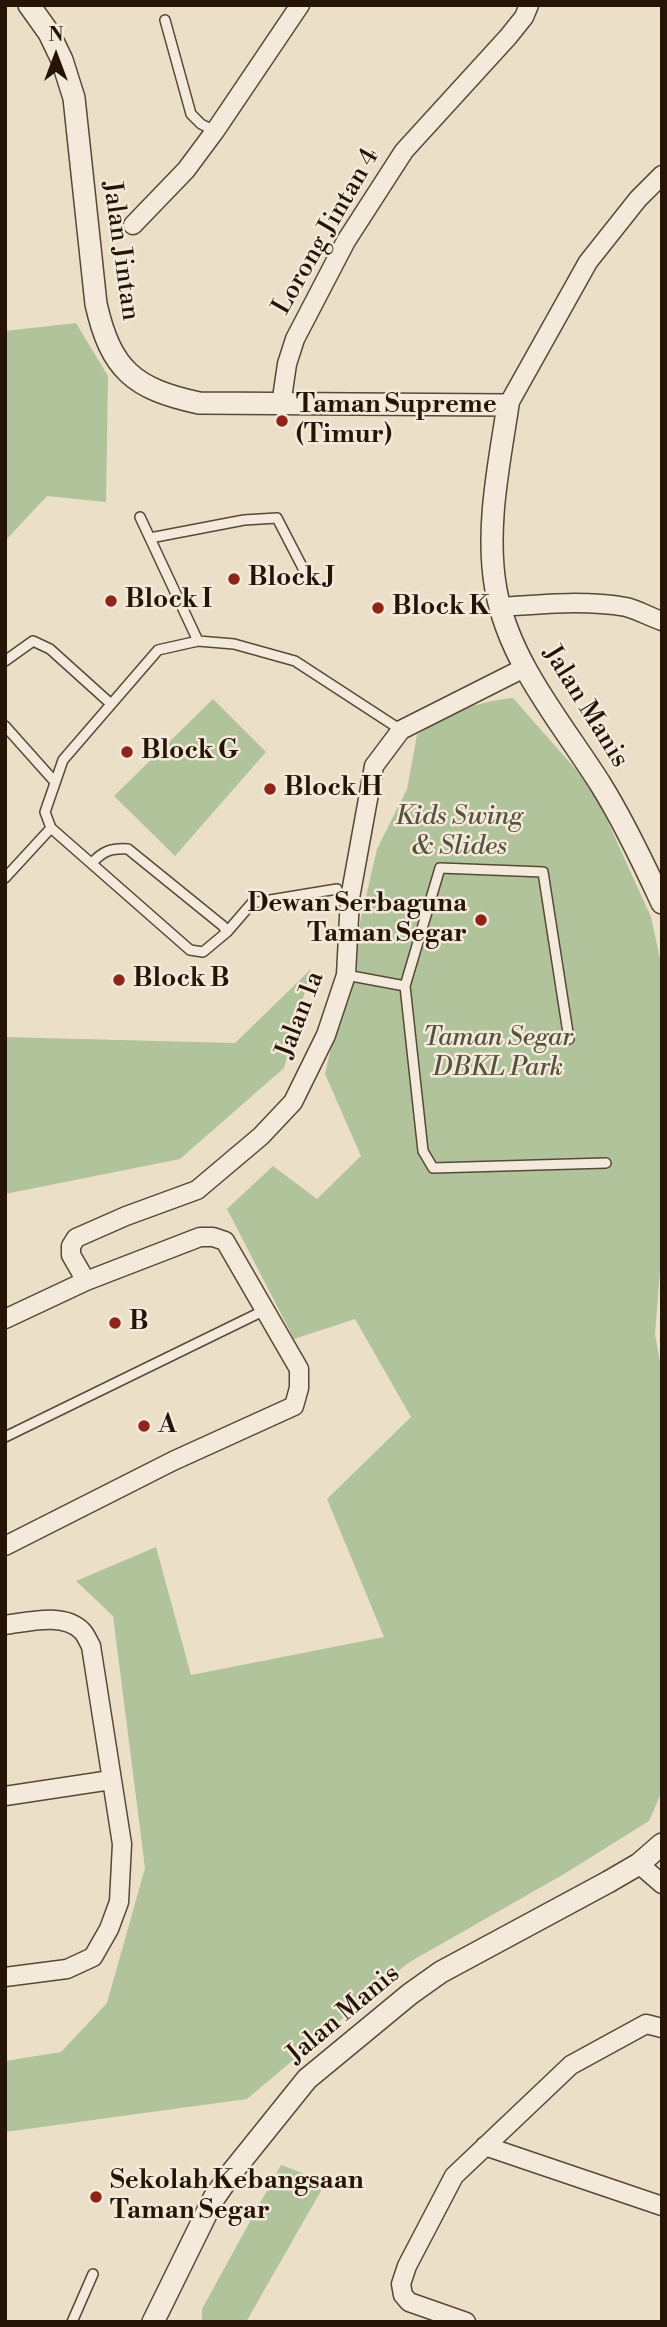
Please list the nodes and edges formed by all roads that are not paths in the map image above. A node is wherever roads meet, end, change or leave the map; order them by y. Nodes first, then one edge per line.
1 (29, 5) edge
2 (299, 5) edge
3 (529, 5) edge
4 (164, 20) dead end
5 (215, 131) junction
6 (662, 175) edge
7 (133, 225) dead end
8 (281, 405) junction
9 (508, 405) junction
10 (140, 516) dead end
11 (150, 538) junction
12 (308, 578) dead end
13 (500, 607) junction
14 (662, 621) edge
15 (198, 641) junction
16 (5, 661) edge
17 (524, 668) junction
18 (111, 704) junction
19 (5, 726) edge
20 (401, 730) junction
21 (55, 782) junction
22 (51, 828) junction
23 (92, 863) junction
24 (5, 878) edge
25 (337, 889) dead end
26 (662, 903) edge
27 (227, 932) junction
28 (346, 975) junction
29 (405, 986) junction
30 (569, 1039) dead end
31 (606, 1163) dead end
32 (86, 1281) junction
33 (263, 1311) junction
34 (5, 1319) edge
35 (5, 1437) edge
36 (5, 1546) edge
37 (5, 1625) edge
38 (111, 1780) junction
39 (5, 1796) edge
40 (662, 1844) edge
41 (639, 1864) junction
42 (662, 1884) edge
43 (5, 1977) edge
44 (662, 2028) edge
45 (485, 2146) junction
46 (662, 2206) edge
47 (93, 2274) dead end
48 (72, 2322) edge
49 (153, 2322) edge
50 (466, 2322) edge

1 - 8 street, Jalan Jintan
2 - 5 street
3 - 8 street, Lorong Jintan 4
4 - 5 lane
5 - 7 street
6 - 9 street
8 - 9 street, Jalan Jintan
9 - 13 street, Jalan Manis
10 - 11 lane
11 - 12 lane
11 - 15 lane
13 - 14 street
13 - 17 street, Jalan Manis
15 - 18 lane
15 - 20 lane
16 - 18 lane
17 - 20 street, Jalan 1a
17 - 26 street, Jalan Manis
18 - 21 lane
19 - 21 lane
20 - 28 street, Jalan 1a
21 - 22 lane
22 - 23 lane
22 - 24 lane
23 - 27 lane
23 - 27 lane
25 - 27 lane
28 - 29 lane
28 - 32 street, Jalan 1a
29 - 30 lane
29 - 31 lane
32 - 33 street
32 - 34 street
33 - 35 lane
33 - 36 street
37 - 38 street
38 - 39 street
38 - 43 street
40 - 41 street, Jalan Manis
41 - 42 street
41 - 49 street, Jalan Manis
44 - 45 street
45 - 46 street
45 - 50 street
47 - 48 lane

